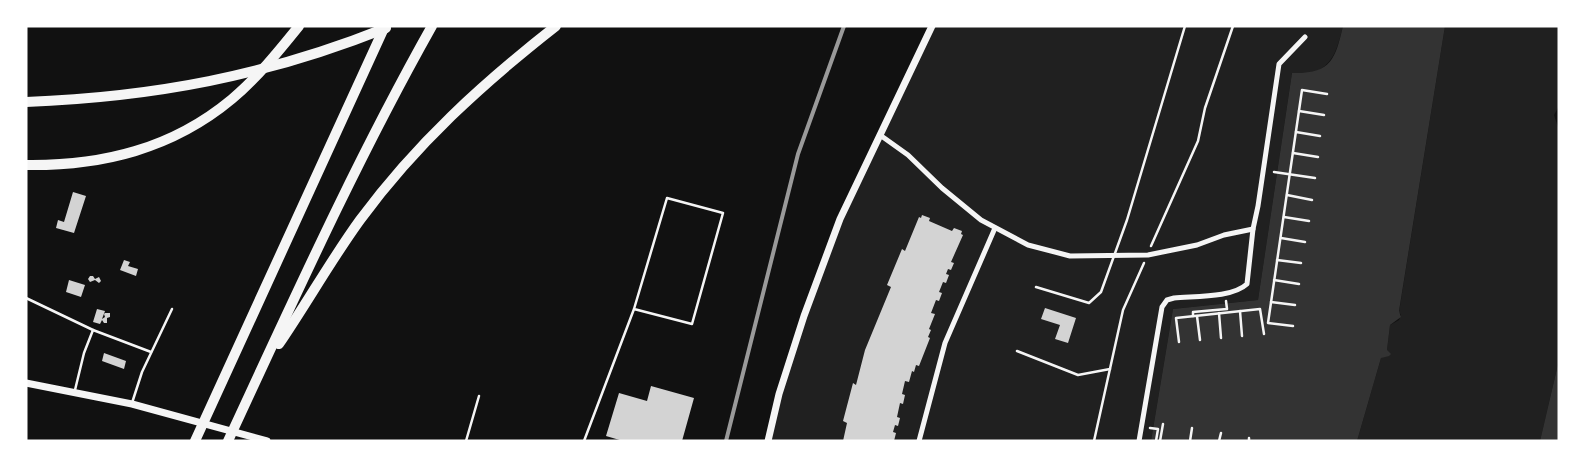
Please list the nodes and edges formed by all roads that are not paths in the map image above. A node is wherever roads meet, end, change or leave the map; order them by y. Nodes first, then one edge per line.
1 (299, 26) edge
2 (385, 26) edge
3 (390, 26) edge
4 (432, 26) edge
5 (556, 26) edge
6 (932, 26) edge
7 (1185, 26) edge
8 (1305, 37) dead end
9 (26, 102) edge
10 (880, 135) junction
11 (26, 165) edge
12 (995, 228) junction
13 (1253, 229) junction
14 (1114, 257) junction
15 (1036, 287) dead end
16 (26, 298) edge
17 (172, 309) dead end
18 (634, 309) junction
19 (93, 330) junction
20 (151, 352) junction
21 (262, 367) junction
22 (26, 383) edge
23 (75, 392) junction
24 (479, 396) dead end
25 (132, 404) junction
26 (194, 441) edge
27 (228, 441) edge
28 (268, 441) edge
29 (466, 441) edge
30 (584, 441) edge
31 (768, 441) edge
32 (919, 441) edge
33 (1139, 441) edge

1 - 11 highway
2 - 26 highway
3 - 9 highway
4 - 21 highway
5 - 21 highway
6 - 10 street
7 - 14 lane
8 - 13 street
10 - 12 street
10 - 31 street
12 - 14 street
12 - 32 street
13 - 14 street
13 - 33 street
14 - 15 lane
16 - 19 lane
17 - 20 lane
18 - 18 lane
18 - 30 lane
19 - 20 lane
19 - 23 lane
20 - 25 lane
21 - 27 highway
22 - 23 street
23 - 25 street
24 - 29 lane
25 - 28 street

